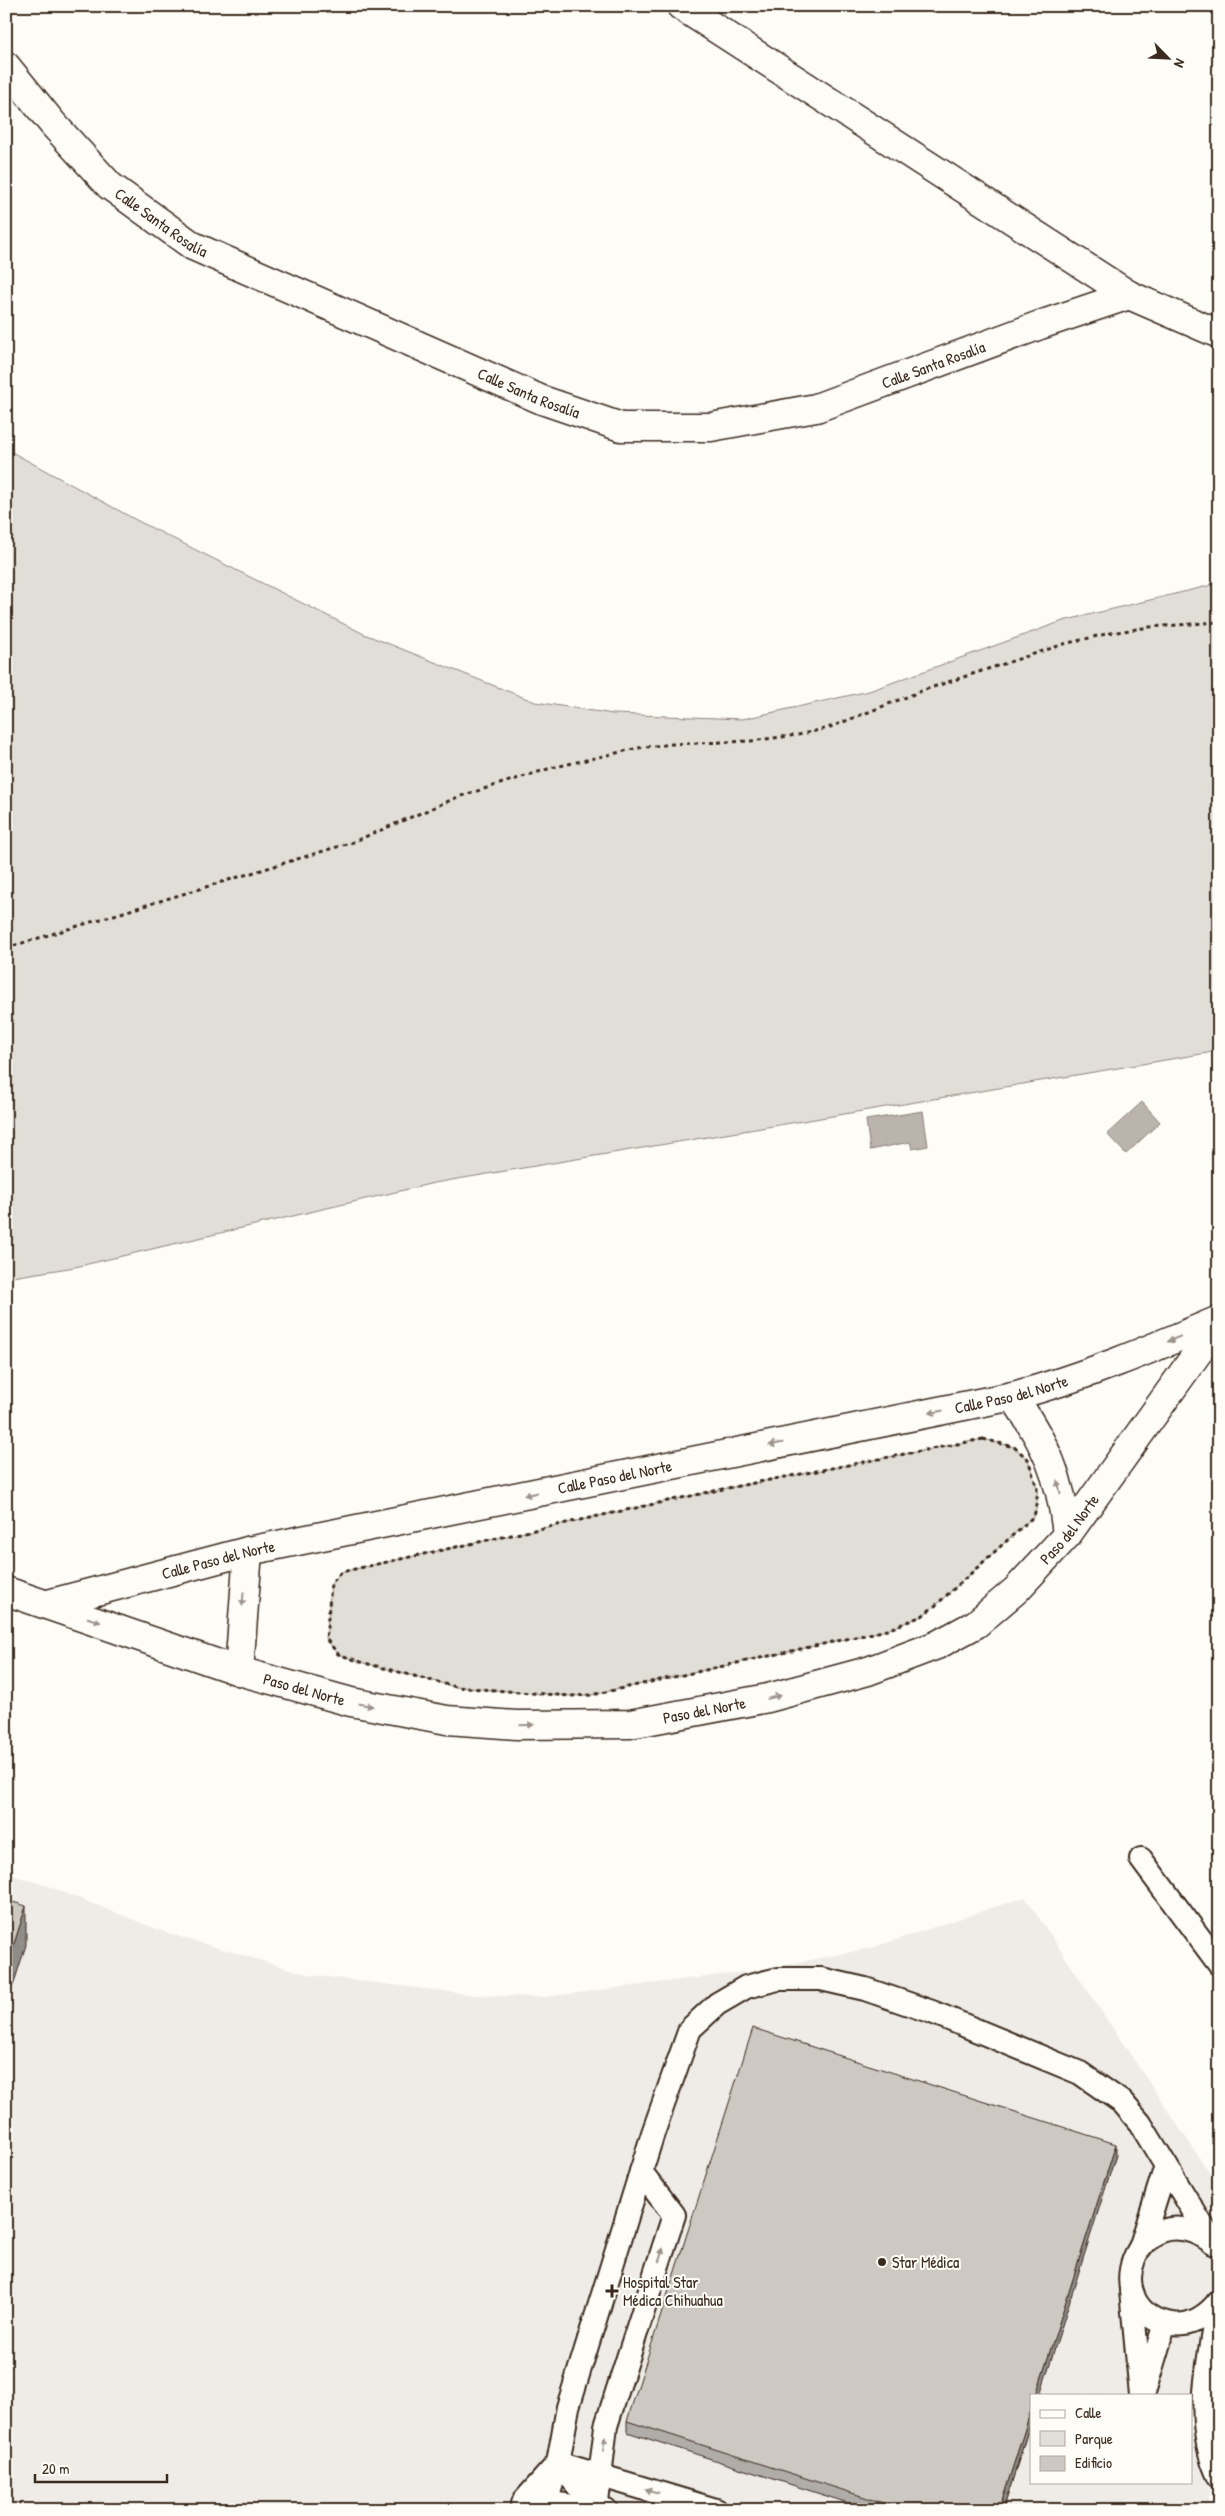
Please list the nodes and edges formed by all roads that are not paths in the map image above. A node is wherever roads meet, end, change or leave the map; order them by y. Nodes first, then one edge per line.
1 (681, 6) edge
2 (6, 66) edge
3 (1129, 295) junction
4 (1219, 334) edge
5 (1219, 1321) edge
6 (1013, 1396) junction
7 (1067, 1535) junction
8 (248, 1551) junction
9 (6, 1591) edge
10 (48, 1604) junction
11 (239, 1671) junction
12 (1141, 1859) dead end
13 (1219, 1964) edge
14 (1166, 2166) junction
15 (641, 2172) junction
16 (1141, 2245) junction
17 (1216, 2248) edge
18 (1130, 2290) junction
19 (1219, 2302) edge
20 (1165, 2323) junction
21 (1142, 2394) edge
22 (1142, 2394) edge
23 (558, 2463) junction
24 (600, 2476) junction
25 (1219, 2477) edge
26 (534, 2506) edge
27 (572, 2507) edge
28 (600, 2509) edge
29 (716, 2510) edge

1 - 3 street
2 - 3 street, Calle Santa Rosalía
3 - 4 street
5 -> 6 street, Calle Paso del Norte
5 - 7 street, Paso del Norte
7 -> 6 street
6 -> 8 street, Calle Paso del Norte
11 -> 7 street, Paso del Norte
8 - 10 street, Calle Paso del Norte
8 -> 11 street
9 - 10 street
10 -> 11 street, Paso del Norte
12 - 13 lane
14 - 15 lane
14 - 16 lane
14 - 17 lane
15 - 23 lane
24 -> 15 lane
16 - 17 lane
16 - 18 lane
18 - 20 lane
18 - 21 lane
19 - 20 lane
19 - 25 lane
20 - 22 lane
23 - 24 lane
23 - 26 lane
23 - 27 lane
23 - 28 lane
24 - 28 lane
29 -> 24 lane
26 - 27 lane
27 - 28 lane

